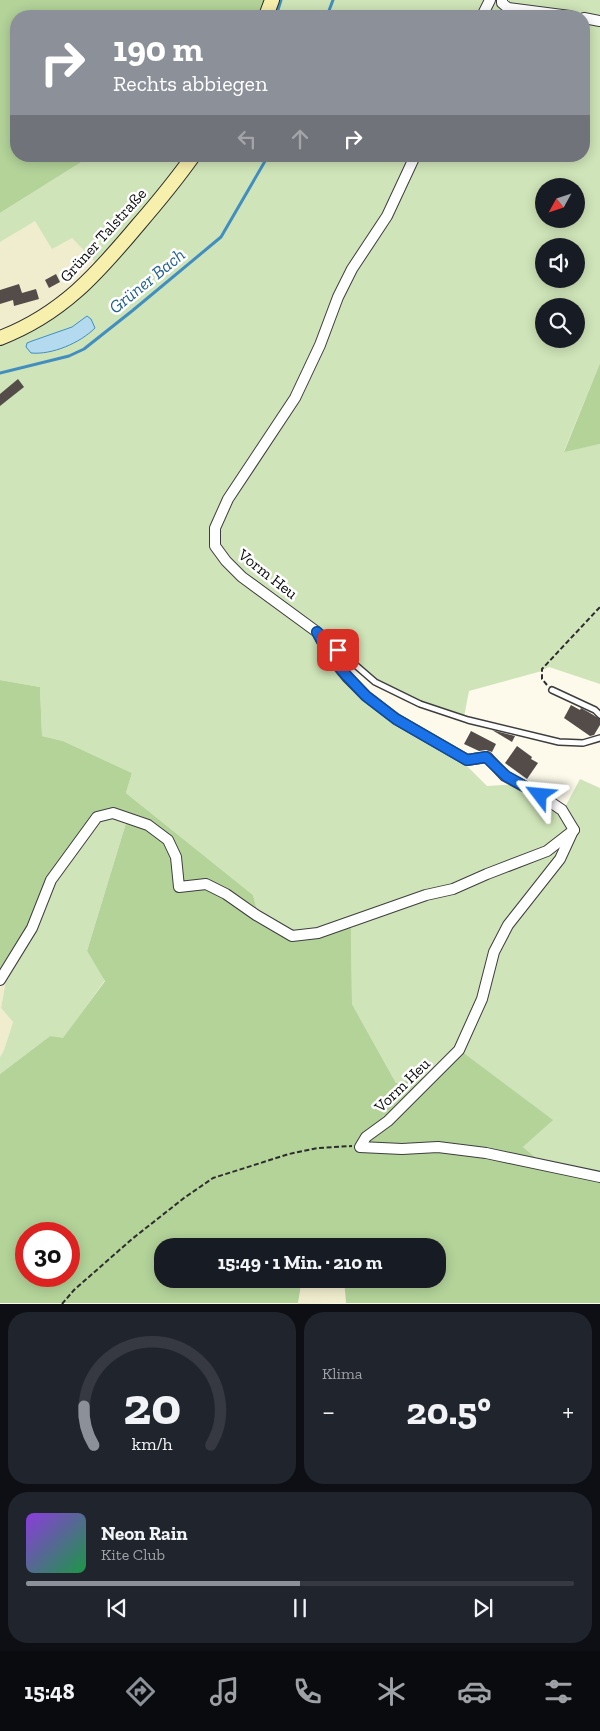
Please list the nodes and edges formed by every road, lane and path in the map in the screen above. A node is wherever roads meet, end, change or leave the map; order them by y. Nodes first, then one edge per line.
1 (502, 0) edge
2 (524, 10) edge
3 (189, 162) edge
4 (412, 162) edge
5 (0, 338) edge
6 (600, 607) edge
7 (317, 632) junction
8 (552, 690) joint
9 (600, 715) edge
10 (600, 738) edge
11 (574, 830) junction
12 (0, 980) edge
13 (360, 1147) junction
14 (600, 1177) edge
15 (62, 1304) edge

1 - 2 street
3 - 5 main road, Grüner Talstraße
4 - 7 street, Vorm Heu
6 - 8 path
7 - 10 lane
7 - 11 street, Vorm Heu
8 - 9 lane
11 - 12 street
11 - 13 street, Vorm Heu
13 - 14 street
13 - 15 path

